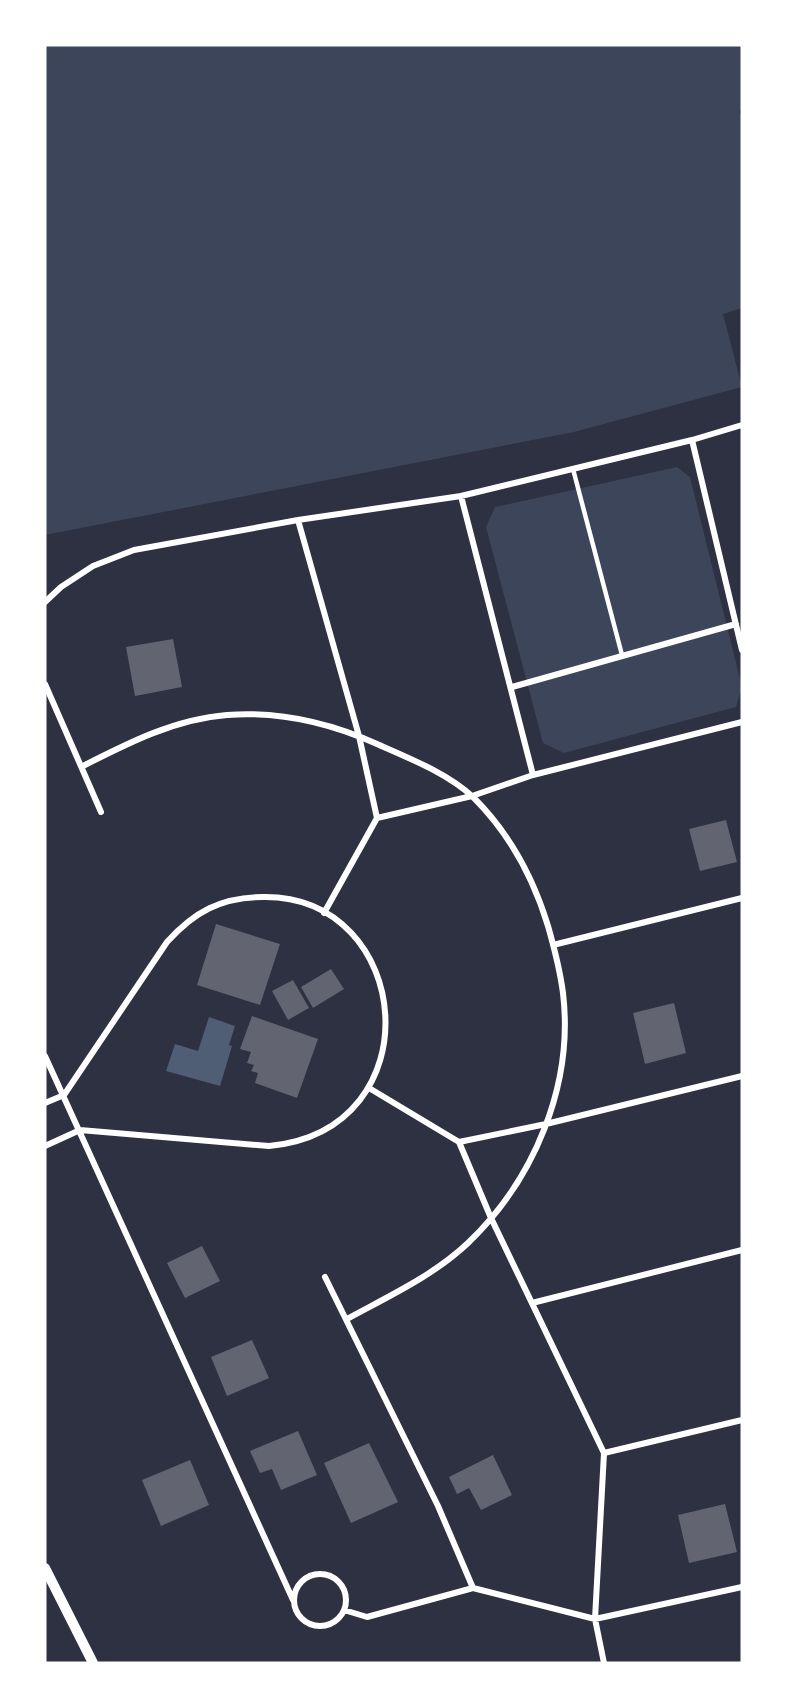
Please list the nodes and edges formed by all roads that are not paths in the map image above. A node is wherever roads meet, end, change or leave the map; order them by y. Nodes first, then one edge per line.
1 (742, 426) edge
2 (692, 440) junction
3 (573, 469) junction
4 (462, 496) junction
5 (298, 520) junction
6 (45, 602) edge
7 (736, 624) junction
8 (742, 650) edge
9 (622, 655) junction
10 (45, 684) edge
11 (512, 687) junction
12 (742, 722) edge
13 (359, 736) junction
14 (83, 766) junction
15 (533, 775) junction
16 (472, 796) junction
17 (101, 812) dead end
18 (377, 819) junction
19 (742, 898) edge
20 (324, 913) junction
21 (554, 945) junction
22 (45, 1056) edge
23 (742, 1076) edge
24 (369, 1088) junction
25 (64, 1095) junction
26 (45, 1103) edge
27 (546, 1124) junction
28 (80, 1130) junction
29 (459, 1142) junction
30 (45, 1146) edge
31 (491, 1218) junction
32 (742, 1250) edge
33 (325, 1277) dead end
34 (532, 1303) junction
35 (347, 1319) junction
36 (742, 1420) edge
37 (604, 1453) junction
38 (45, 1568) edge
39 (742, 1587) edge
40 (473, 1588) junction
41 (293, 1599) junction
42 (344, 1610) junction
43 (595, 1620) junction
44 (93, 1663) edge
45 (604, 1663) edge

1 - 2 street
2 - 3 street
2 - 7 street
3 - 4 street
3 - 9 lane
4 - 5 street
4 - 11 street
5 - 6 street
5 - 13 street
7 - 8 street
7 - 9 street
9 - 11 street
10 - 14 street
11 - 15 street
12 - 15 street
13 - 14 street
13 - 16 street
13 - 18 street
14 - 17 street
15 - 16 street
16 - 18 street
16 - 21 street
18 - 20 street
19 - 21 street
20 - 24 street
20 - 25 street
21 - 27 street
22 - 25 street
23 - 27 street
24 - 28 street
24 - 29 street
25 - 26 street
25 - 28 street
27 - 29 street
27 - 31 street
28 - 30 street
28 - 41 street
29 - 31 street
31 - 34 street
31 - 35 street
32 - 34 street
33 - 35 street
34 - 37 street
35 - 40 street
36 - 37 street
37 - 43 street
38 - 44 street
39 - 43 street
40 - 42 street
40 - 43 street
41 - 42 street
41 - 42 street
43 - 45 street

